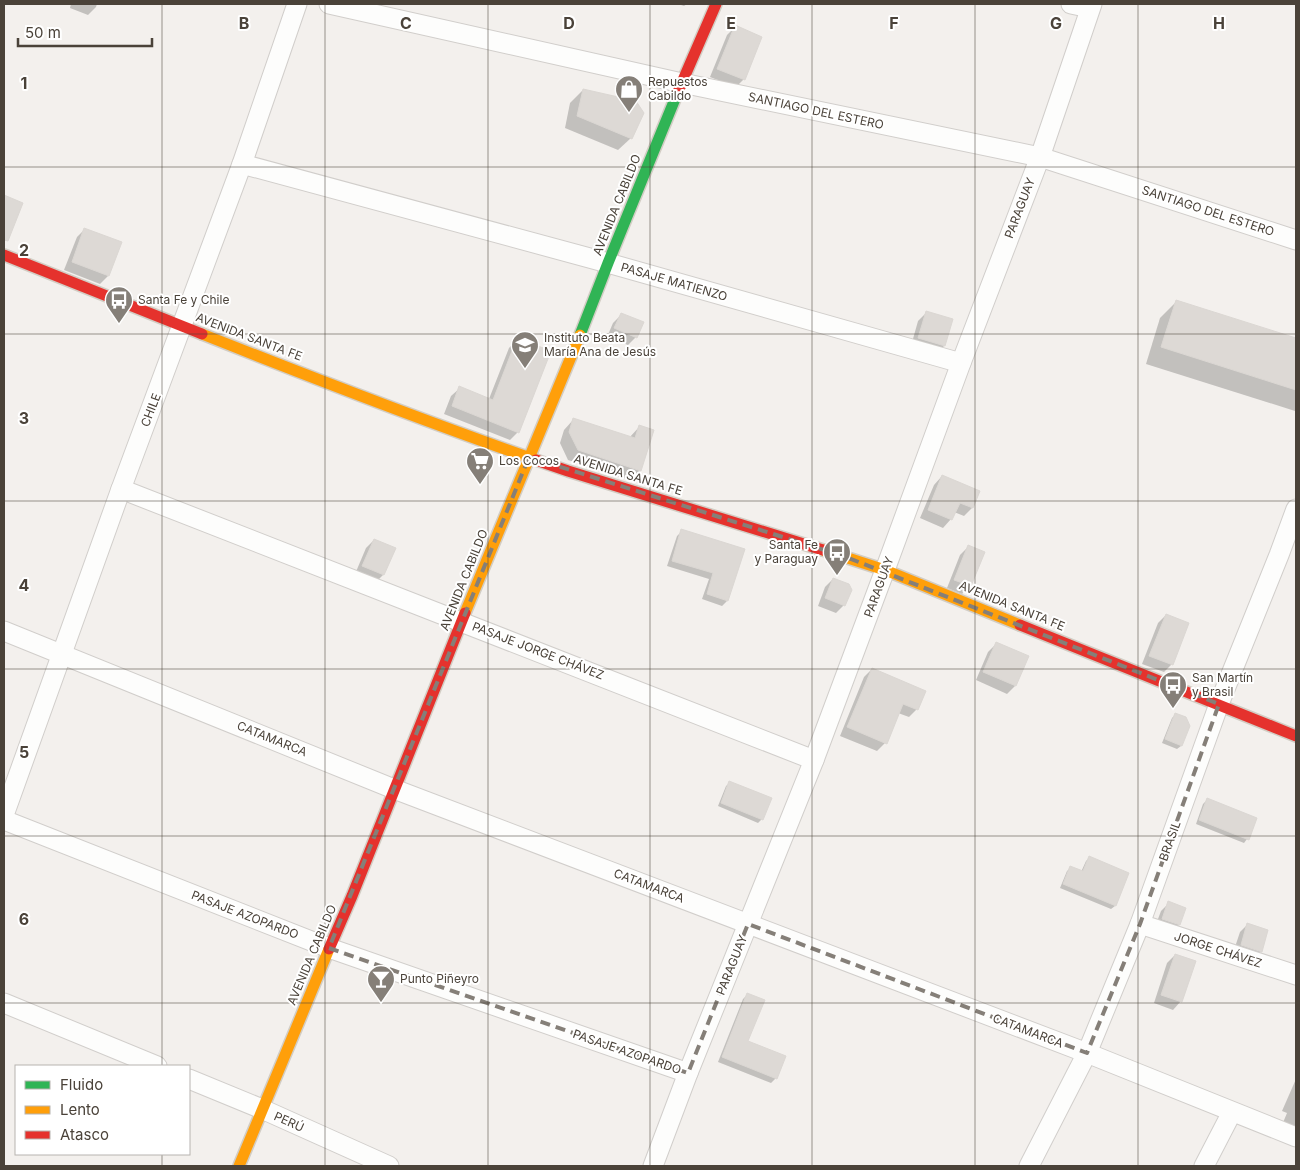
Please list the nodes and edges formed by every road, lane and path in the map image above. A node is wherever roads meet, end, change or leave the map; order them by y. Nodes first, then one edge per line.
1 (297, 4) edge
2 (329, 4) edge
3 (716, 4) edge
4 (1071, 4) edge
5 (1091, 6) edge
6 (682, 83) junction
7 (1040, 157) junction
8 (242, 164) junction
9 (1296, 240) edge
10 (4, 255) edge
11 (608, 263) junction
12 (182, 326) junction
13 (961, 363) junction
14 (529, 457) junction
15 (121, 489) junction
16 (1296, 509) edge
17 (1288, 558) edge
18 (885, 570) junction
19 (462, 622) junction
20 (4, 631) edge
21 (62, 654) junction
22 (1219, 704) junction
23 (1296, 736) edge
24 (814, 760) junction
25 (394, 789) junction
26 (4, 816) edge
27 (4, 820) edge
28 (748, 924) junction
29 (1140, 924) junction
30 (329, 948) junction
31 (1296, 975) edge
32 (4, 1003) edge
33 (1087, 1053) junction
34 (155, 1065) edge
35 (688, 1073) junction
36 (190, 1079) edge
37 (262, 1109) junction
38 (1232, 1112) junction
39 (1296, 1137) edge
40 (239, 1166) edge
41 (389, 1166) edge
42 (653, 1166) edge
43 (1028, 1166) edge
44 (1204, 1166) edge

1 - 8 street, CHILE
2 - 6 street, SANTIAGO DEL ESTERO
3 - 6 street, AVENIDA CABILDO
4 - 5 street
5 - 7 street, PARAGUAY
6 - 7 street, SANTIAGO DEL ESTERO
6 - 11 street, AVENIDA CABILDO
7 - 9 street, SANTIAGO DEL ESTERO
7 - 13 street, PARAGUAY
8 - 11 street, PASAJE MATIENZO
8 - 12 street, CHILE
10 - 12 street, AVENIDA SANTA FE
11 - 13 street, PASAJE MATIENZO
11 - 14 street, AVENIDA CABILDO
12 - 14 street, AVENIDA SANTA FE
12 - 15 street, CHILE
13 - 18 street, PARAGUAY
14 - 18 street, AVENIDA SANTA FE
14 - 19 street, AVENIDA CABILDO
15 - 19 street, PASAJE JORGE CHÁVEZ
15 - 21 street, CHILE
16 - 17 street, BRASIL
17 - 22 street, BRASIL
18 - 22 street, AVENIDA SANTA FE
18 - 24 street, PARAGUAY
19 - 24 street, PASAJE JORGE CHÁVEZ
19 - 25 street, AVENIDA CABILDO
20 - 21 street, CATAMARCA
21 - 25 street, CATAMARCA
21 - 26 street, CHILE
22 - 23 street, AVENIDA SANTA FE
22 - 29 street, BRASIL
24 - 28 street, PARAGUAY
25 - 28 street, CATAMARCA
25 - 30 street, AVENIDA CABILDO
27 - 30 street, PASAJE AZOPARDO
28 - 33 street, CATAMARCA
28 - 35 street, PARAGUAY
29 - 31 street, JORGE CHÁVEZ
29 - 33 street, BRASIL
30 - 35 street, PASAJE AZOPARDO
30 - 37 street, AVENIDA CABILDO
32 - 34 street
33 - 38 street, CATAMARCA
33 - 43 street, BRASIL
35 - 42 street, PARAGUAY
36 - 37 street, PERÚ
37 - 40 street, AVENIDA CABILDO
37 - 41 street, PERÚ
38 - 39 street, CATAMARCA
38 - 44 street

